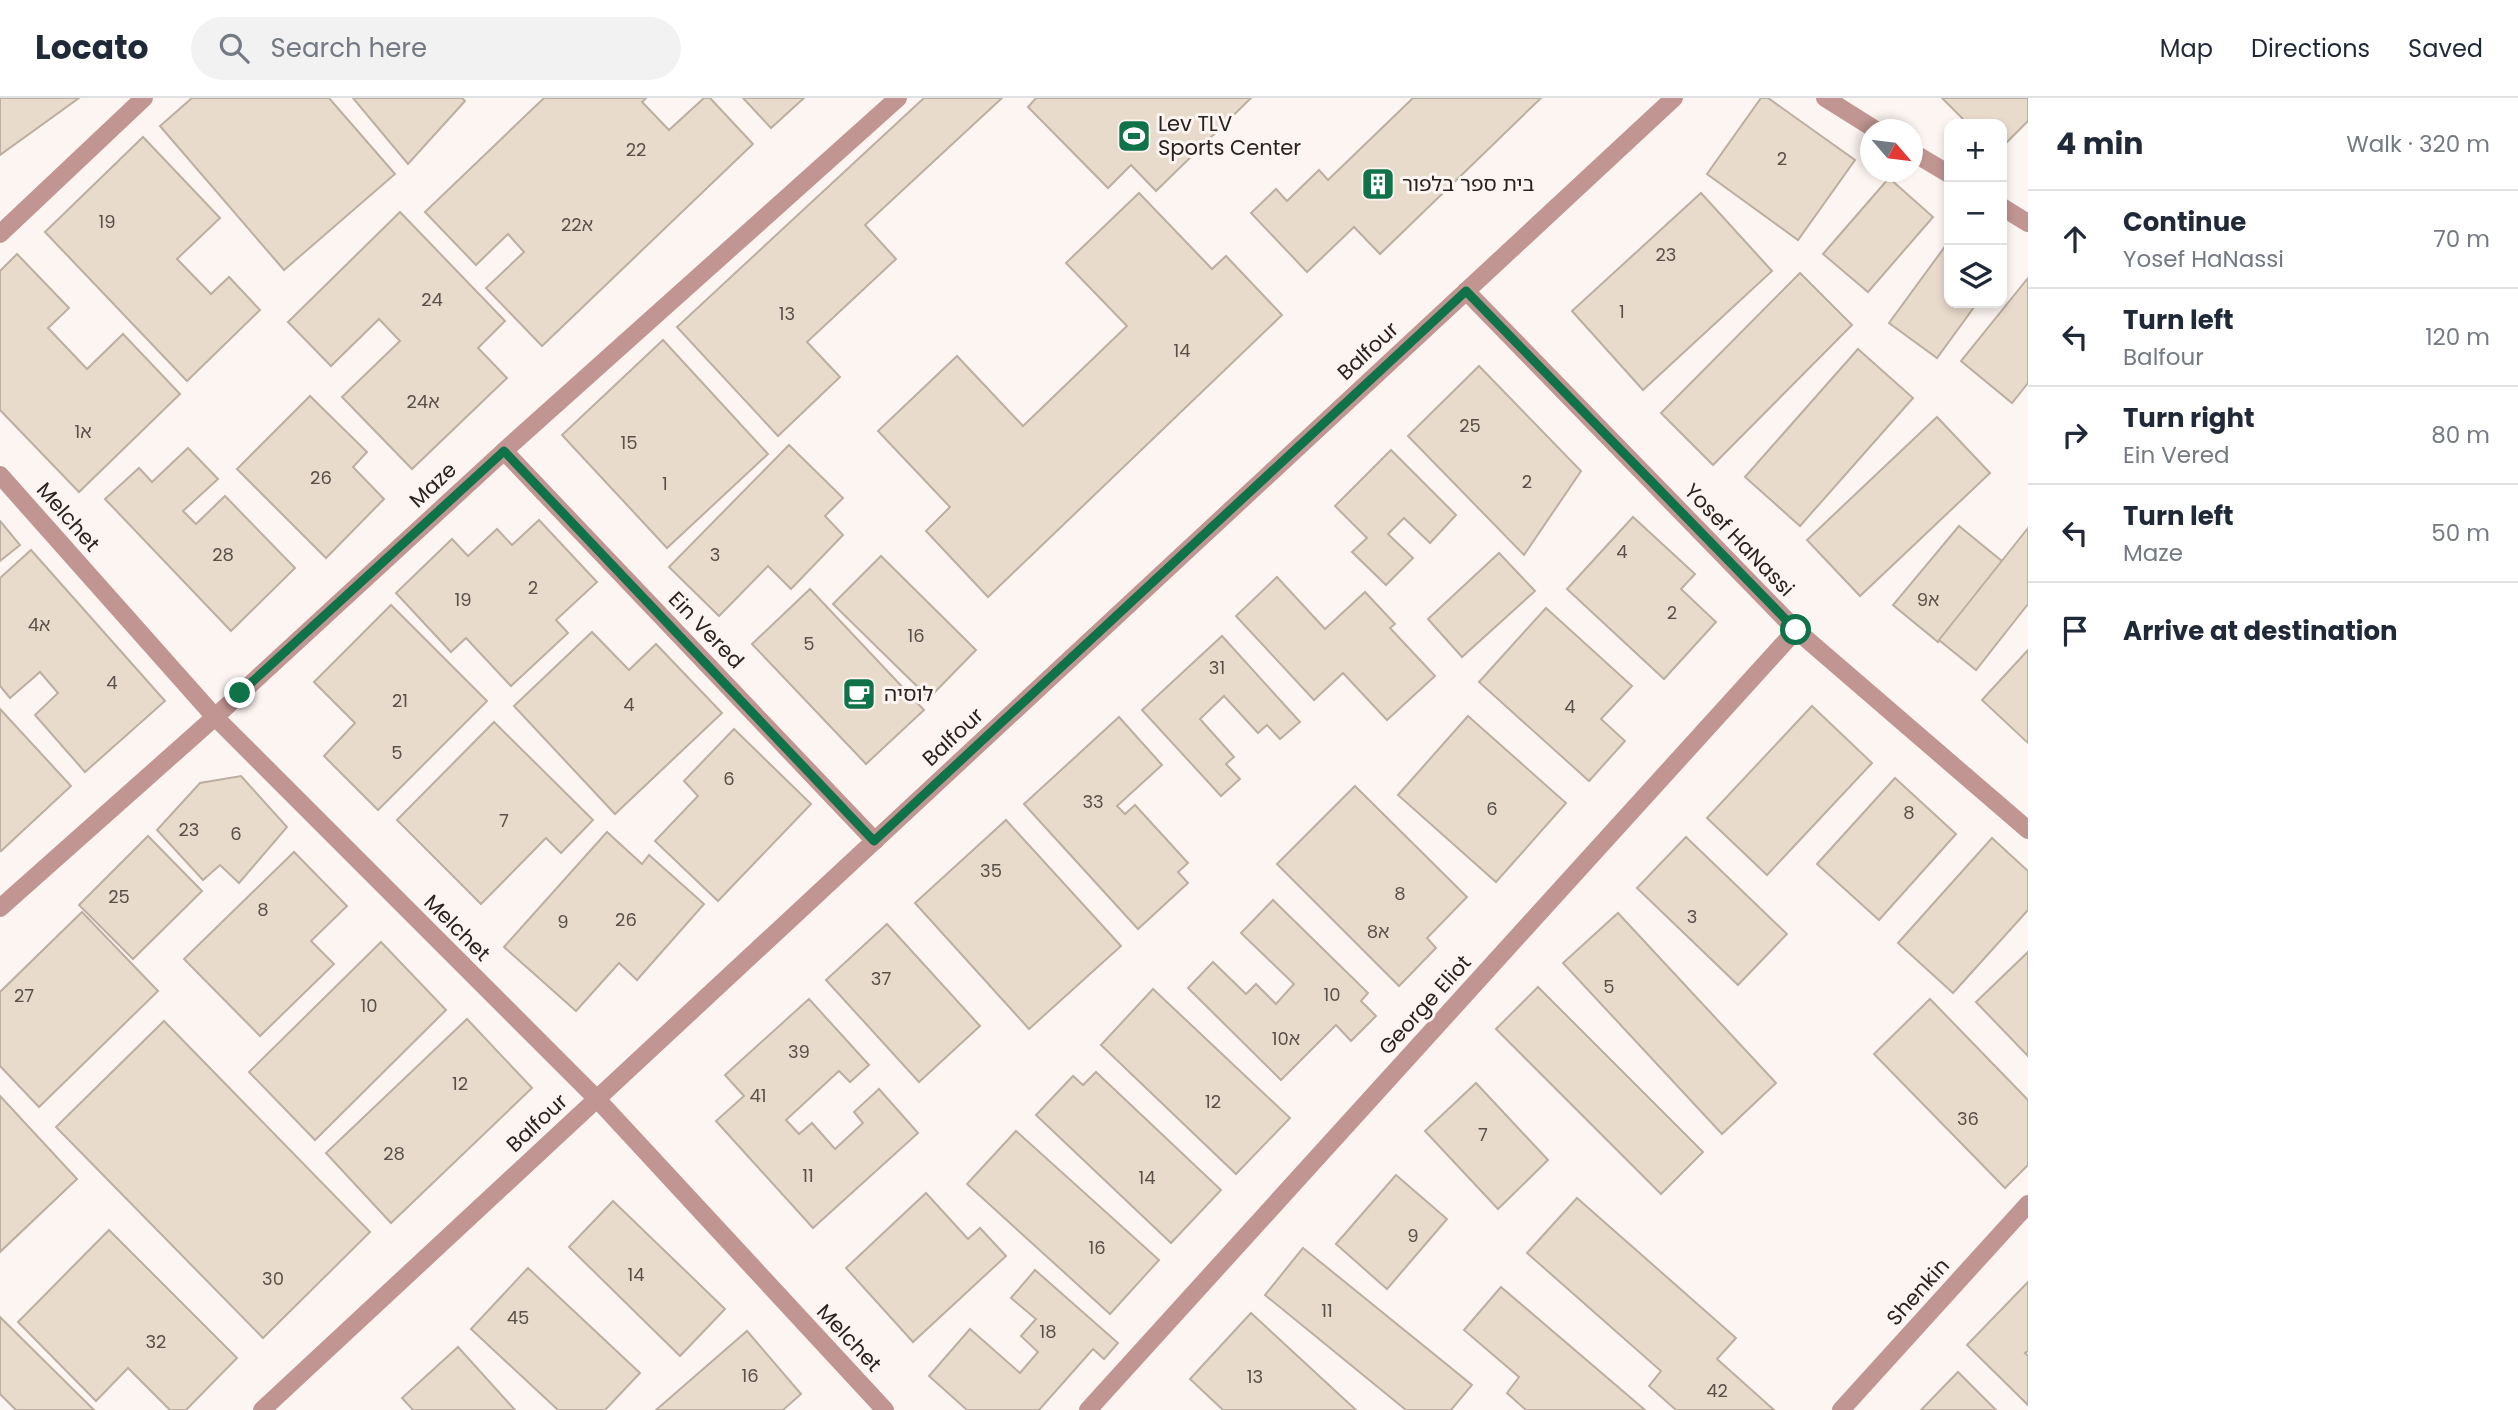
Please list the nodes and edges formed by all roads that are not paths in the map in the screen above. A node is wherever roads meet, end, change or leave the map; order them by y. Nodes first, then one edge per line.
1 (144, 98) edge
2 (898, 98) edge
3 (1675, 98) edge
4 (1825, 98) edge
5 (1860, 120) edge
6 (1923, 158) edge
7 (1944, 171) edge
8 (2007, 210) edge
9 (2028, 223) edge
10 (0, 234) edge
11 (1466, 291) junction
12 (504, 451) junction
13 (0, 475) edge
14 (1796, 630) junction
15 (215, 717) junction
16 (2028, 830) edge
17 (874, 841) junction
18 (0, 908) edge
19 (597, 1099) junction
20 (2028, 1204) edge
21 (262, 1410) edge
22 (885, 1410) edge
23 (1088, 1410) edge
24 (1841, 1410) edge

1 - 10 street
2 - 12 street, Maze
3 - 11 street, Balfour
4 - 5 street
6 - 7 street
8 - 9 street
11 - 14 street, Yosef HaNassi
11 - 17 street, Balfour
12 - 15 street, Maze
12 - 17 street, Ein Vered
13 - 15 street, Melchet
14 - 16 street, Yosef HaNassi
14 - 23 street, George Eliot
15 - 18 street, Maze
15 - 19 street, Melchet
17 - 19 street, Balfour
19 - 21 street, Balfour
19 - 22 street, Melchet
20 - 24 street, Shenkin

